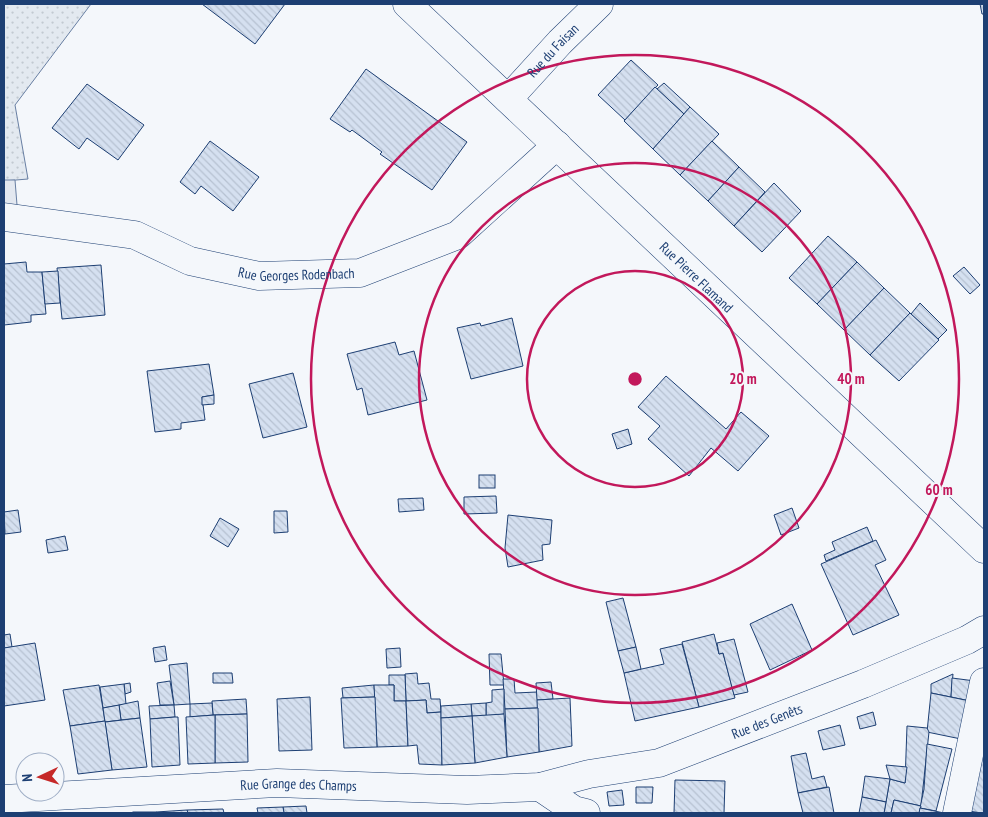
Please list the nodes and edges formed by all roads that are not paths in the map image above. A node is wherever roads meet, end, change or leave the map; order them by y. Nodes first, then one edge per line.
1 (408, 4) edge
2 (599, 4) edge
3 (508, 99) junction
4 (557, 145) junction
5 (4, 217) edge
6 (984, 549) edge
7 (984, 630) edge
8 (984, 682) edge
9 (540, 787) junction
10 (4, 799) edge
11 (586, 813) edge
12 (957, 813) edge

1 - 3 street, Rue Pierre Flamand
2 - 3 street, Rue du Faisan
3 - 4 street, Rue Pierre Flamand
4 - 5 street, Rue Georges Rodenbach
4 - 6 street, Rue Pierre Flamand
7 - 9 street, Rue des Genêts
8 - 12 street
9 - 10 street, Rue Grange des Champs
9 - 11 street

